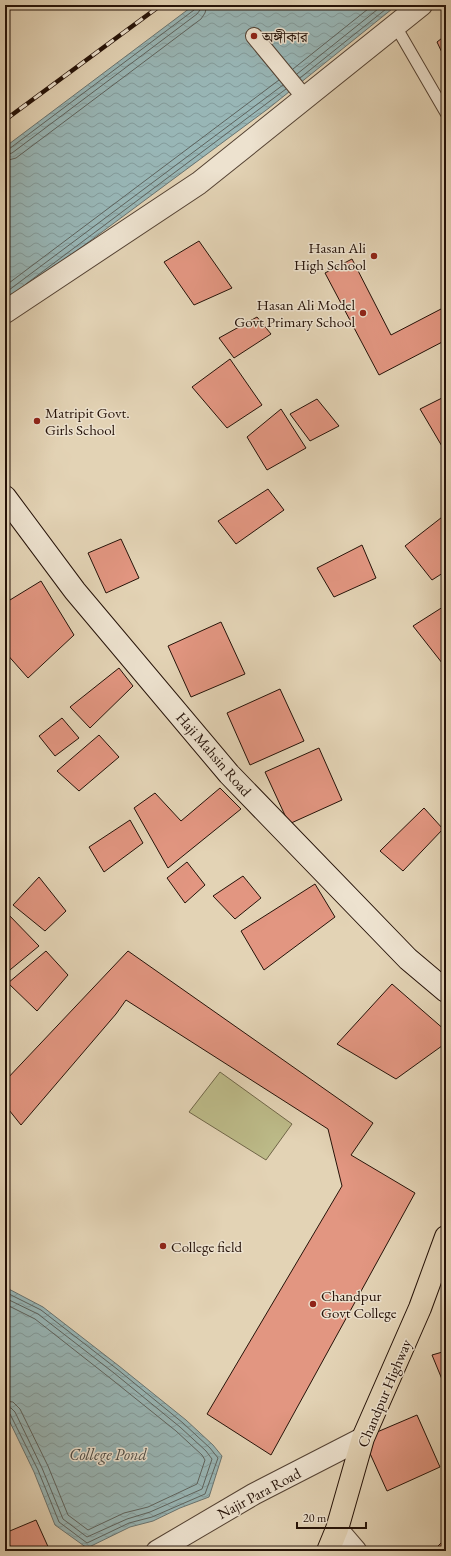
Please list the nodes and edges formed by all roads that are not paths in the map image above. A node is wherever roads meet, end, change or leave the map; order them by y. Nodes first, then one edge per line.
1 (421, 5) edge
2 (395, 26) junction
3 (254, 36) dead end
4 (305, 98) junction
5 (446, 113) edge
6 (5, 312) edge
7 (5, 497) edge
8 (446, 991) edge
9 (446, 1236) edge
10 (363, 1438) junction
11 (337, 1529) junction
12 (157, 1551) edge
13 (328, 1551) edge
14 (356, 1551) edge

1 - 2 main road
2 - 4 main road
2 - 5 lane
3 - 4 street
4 - 6 main road
7 - 8 main road, Haji Mahsin Road
9 - 10 main road, Chandpur Highway
10 - 11 main road, Chandpur Highway
10 - 12 street, Najir Para Road
11 - 13 main road, Chandpur Highway
11 - 14 street

